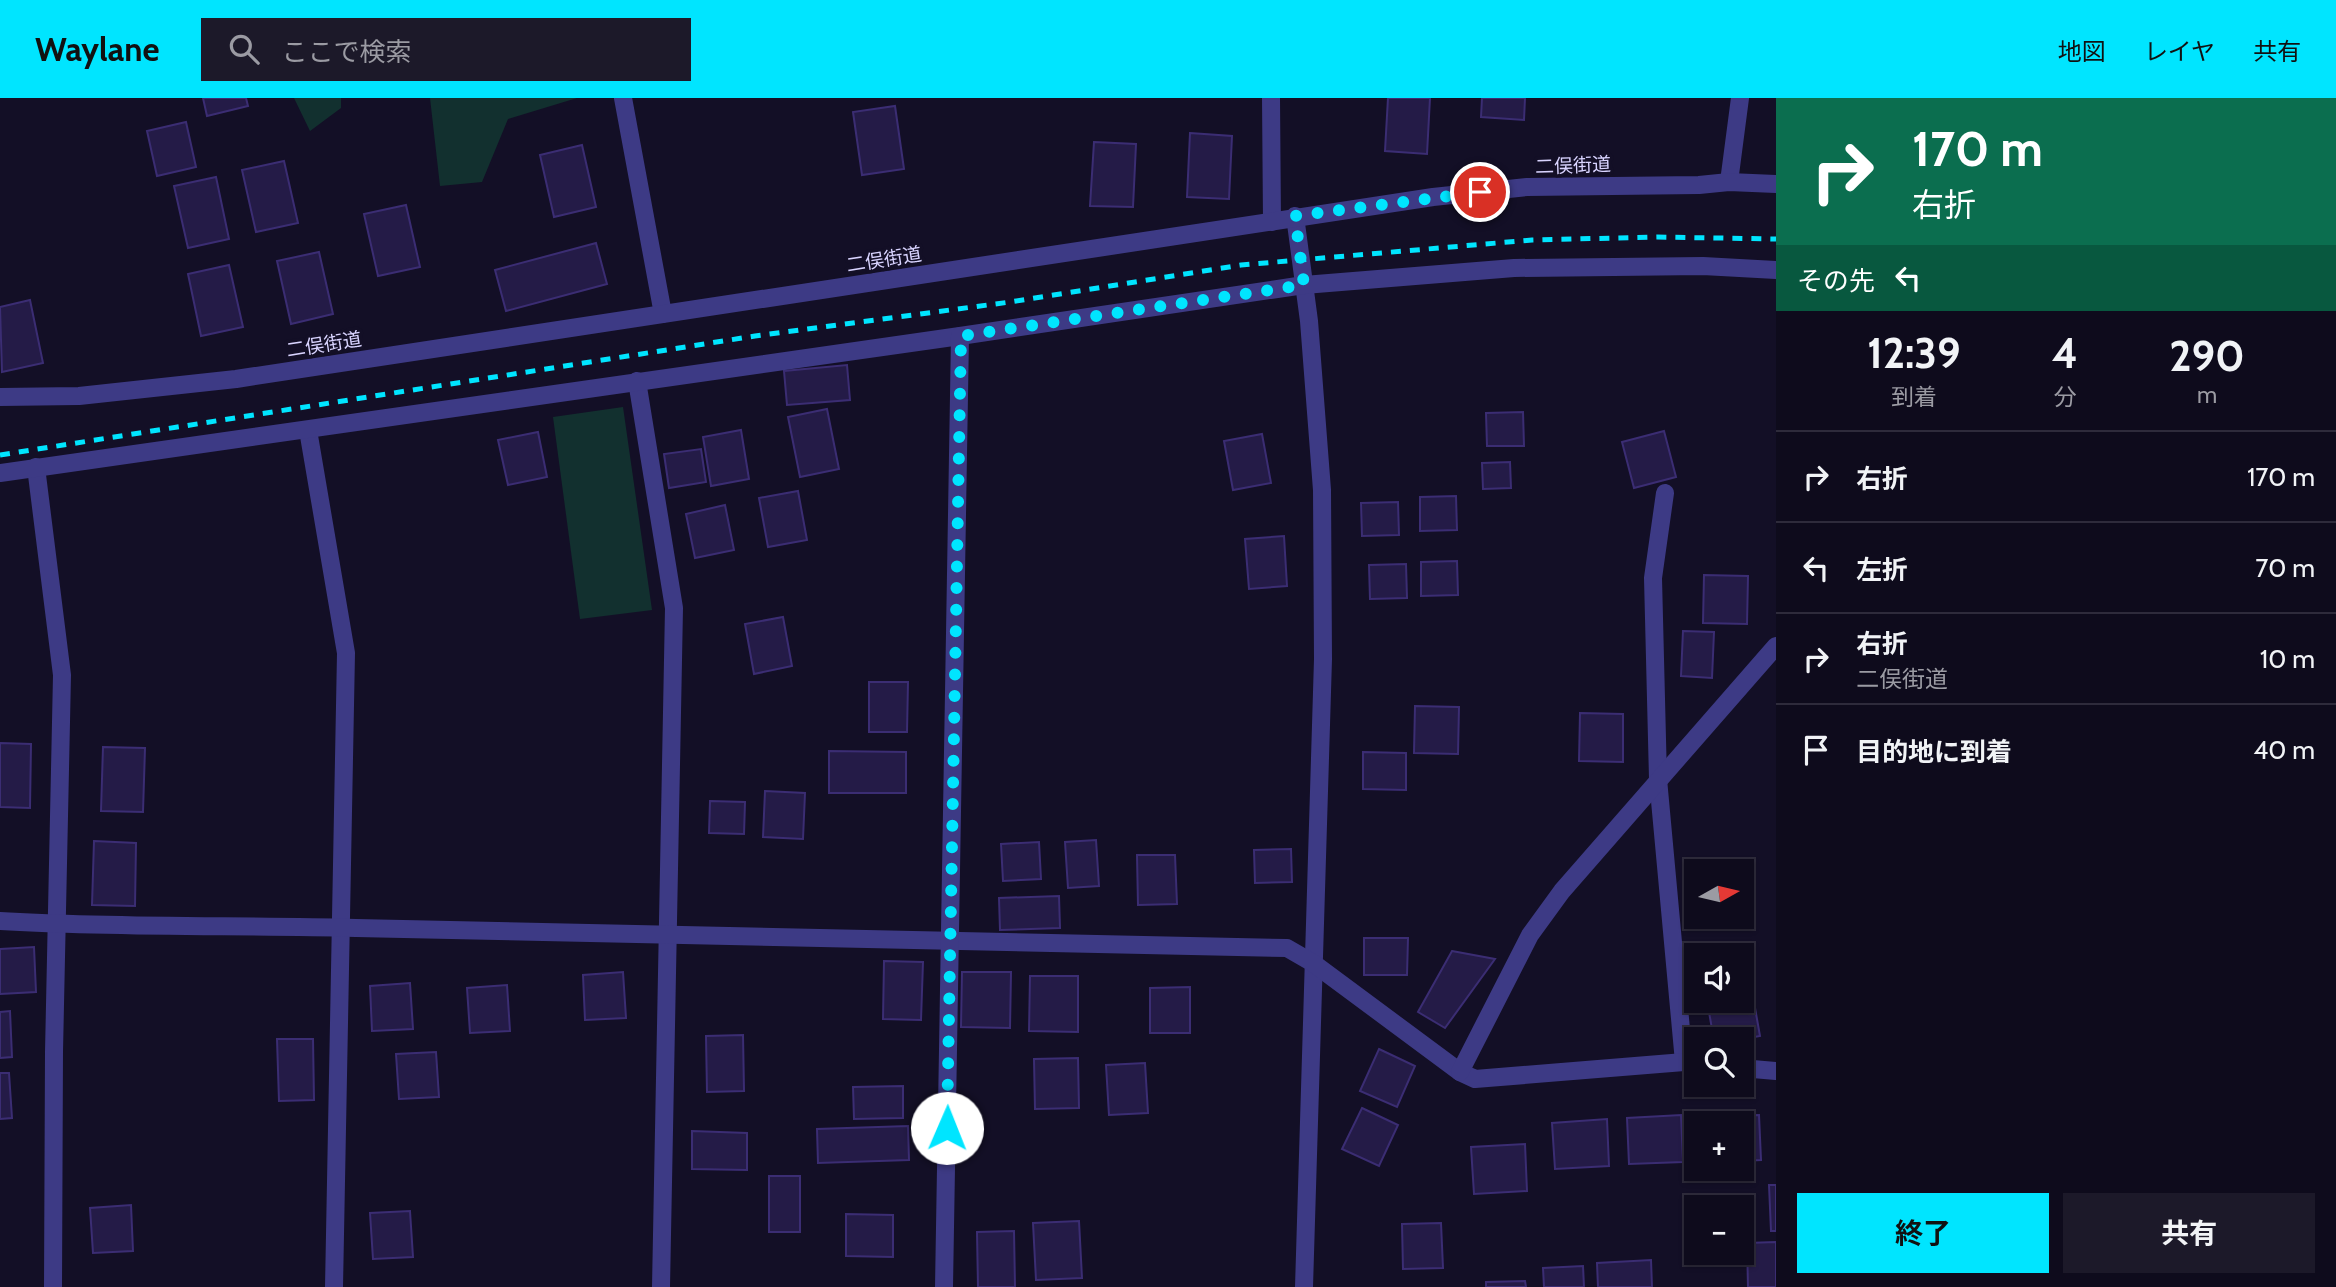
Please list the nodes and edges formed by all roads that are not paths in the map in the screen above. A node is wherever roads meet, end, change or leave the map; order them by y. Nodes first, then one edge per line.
1 (624, 98) edge
2 (1271, 98) edge
3 (1740, 98) edge
4 (1729, 182) junction
5 (1776, 184) edge
6 (1295, 216) junction
7 (1272, 222) junction
8 (1776, 270) edge
9 (1304, 285) junction
10 (663, 314) junction
11 (961, 336) junction
12 (637, 381) junction
13 (0, 397) edge
14 (308, 430) junction
15 (36, 467) junction
16 (0, 472) edge
17 (1665, 493) dead end
18 (1776, 646) edge
19 (1658, 779) junction
20 (0, 921) edge
21 (57, 924) junction
22 (342, 928) junction
23 (666, 936) junction
24 (951, 943) junction
25 (1313, 963) junction
26 (1686, 1027) edge
27 (1684, 1063) edge
28 (1754, 1069) edge
29 (1460, 1072) junction
30 (1776, 1072) edge
31 (52, 1287) edge
32 (334, 1287) edge
33 (661, 1287) edge
34 (944, 1287) edge
35 (1304, 1287) edge

1 - 10 street
2 - 7 street
3 - 4 street
4 - 5 street, 二俣街道
4 - 6 street, 二俣街道
6 - 7 street, 二俣街道
6 - 9 street
7 - 10 street, 二俣街道
8 - 9 street
9 - 11 street
9 - 25 street
10 - 13 street, 二俣街道
11 - 12 street
11 - 24 street
12 - 14 street
12 - 23 street
14 - 15 street
14 - 22 street
15 - 16 street
15 - 21 street
17 - 19 street
18 - 19 street
19 - 26 street
19 - 29 street
20 - 21 street
21 - 22 street
21 - 31 street
22 - 23 street
22 - 32 street
23 - 24 street
23 - 33 street
24 - 25 street
24 - 34 street
25 - 29 street
25 - 35 street
27 - 29 street
28 - 30 street

